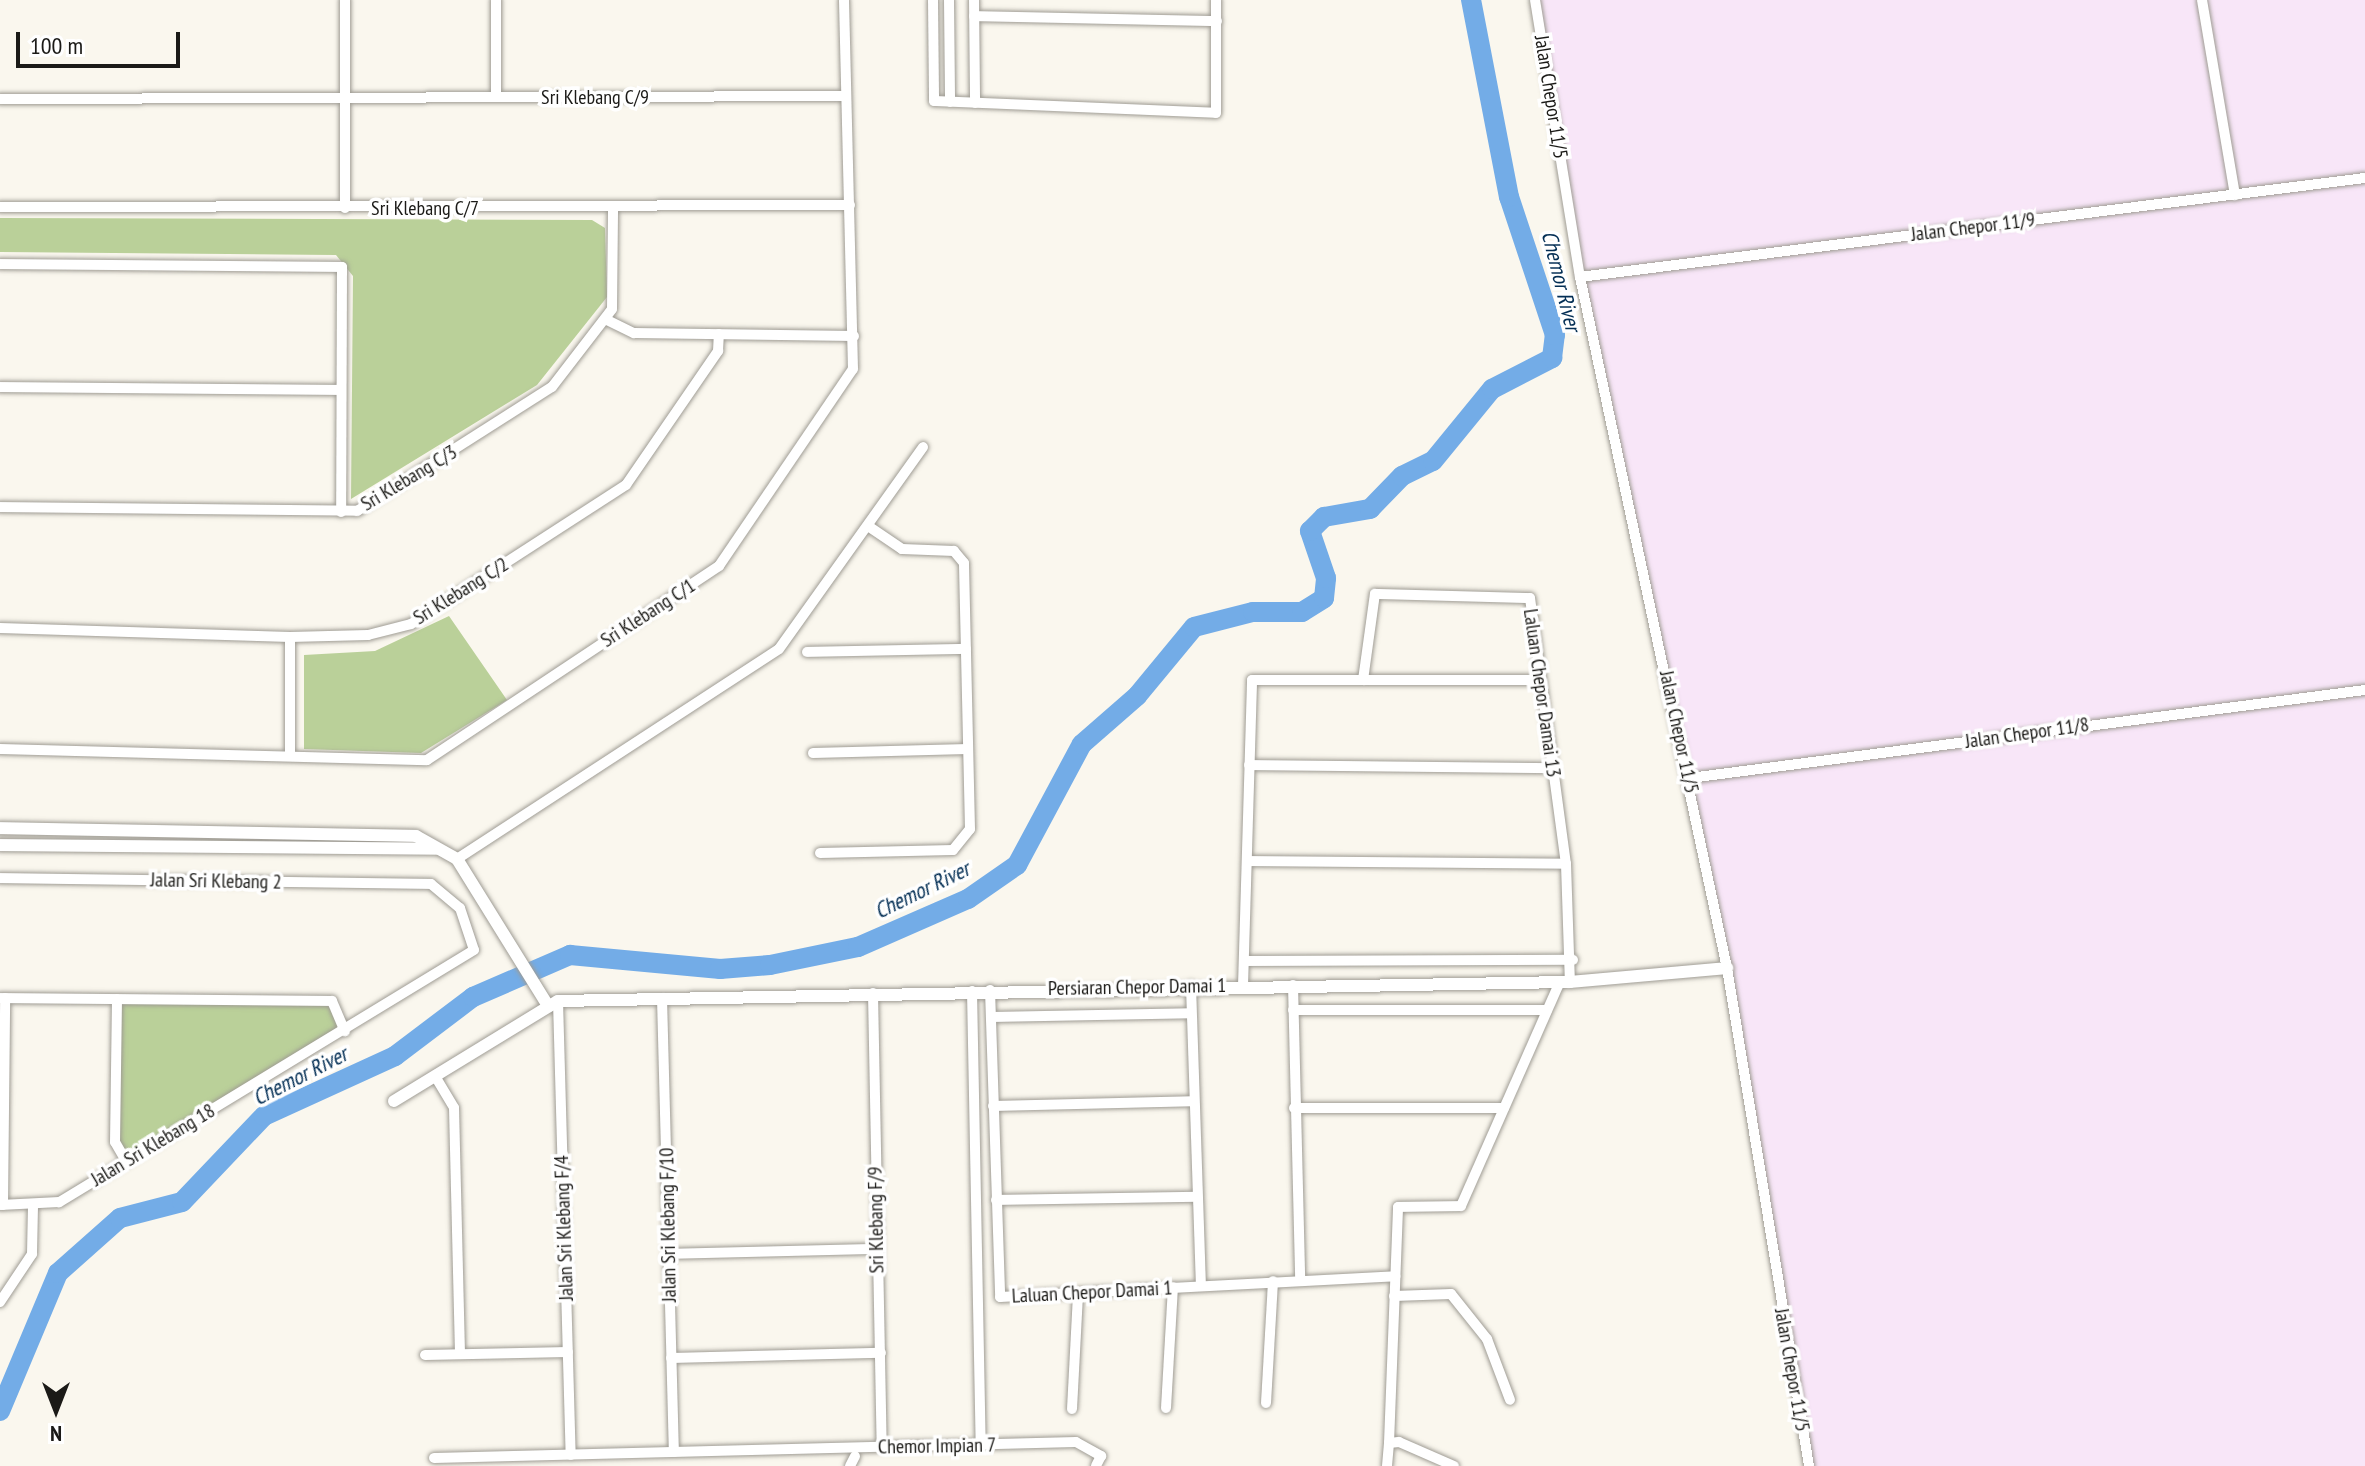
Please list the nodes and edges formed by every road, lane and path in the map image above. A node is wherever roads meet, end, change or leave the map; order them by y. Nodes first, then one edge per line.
1 (345, 0) edge
2 (496, 0) edge
3 (844, 0) edge
4 (933, 0) edge
5 (949, 0) edge
6 (974, 0) edge
7 (1216, 0) edge
8 (1535, 0) edge
9 (2202, 0) edge
10 (974, 16) junction
11 (1217, 21) junction
12 (845, 96) junction
13 (345, 97) junction
14 (496, 97) junction
15 (0, 99) edge
16 (950, 102) junction
17 (975, 103) junction
18 (2365, 178) edge
19 (2235, 195) junction
20 (850, 205) junction
21 (0, 207) edge
22 (345, 208) junction
23 (613, 208) junction
24 (0, 264) edge
25 (1580, 277) junction
26 (607, 320) junction
27 (719, 334) junction
28 (854, 336) junction
29 (0, 387) edge
30 (341, 390) junction
31 (923, 447) dead end
32 (0, 507) edge
33 (341, 512) junction
34 (868, 526) junction
35 (0, 628) edge
36 (290, 637) junction
37 (966, 649) junction
38 (807, 652) dead end
39 (1363, 680) junction
40 (1541, 680) junction
41 (2365, 690) edge
42 (0, 749) edge
43 (968, 749) junction
44 (813, 753) dead end
45 (290, 756) junction
46 (1249, 765) junction
47 (1553, 768) junction
48 (1690, 778) junction
49 (0, 828) edge
50 (0, 845) edge
51 (436, 849) junction
52 (820, 853) dead end
53 (457, 859) junction
54 (1248, 861) junction
55 (1566, 864) junction
56 (0, 878) edge
57 (431, 884) joint
58 (1573, 960) junction
59 (1248, 961) junction
60 (1727, 968) junction
61 (1565, 982) junction
62 (1293, 985) junction
63 (1191, 986) junction
64 (1243, 986) junction
65 (990, 990) junction
66 (972, 991) junction
67 (873, 993) junction
68 (2, 998) edge
69 (662, 998) junction
70 (117, 999) junction
71 (553, 1003) junction
72 (1293, 1010) junction
73 (1547, 1010) junction
74 (1191, 1013) junction
75 (991, 1017) junction
76 (345, 1031) junction
77 (435, 1076) junction
78 (394, 1101) dead end
79 (1192, 1101) junction
80 (993, 1106) junction
81 (1294, 1108) junction
82 (1504, 1108) junction
83 (126, 1161) junction
84 (1193, 1197) junction
85 (996, 1200) junction
86 (2, 1205) edge
87 (33, 1205) junction
88 (876, 1249) junction
89 (669, 1254) junction
90 (1395, 1276) junction
91 (1300, 1279) junction
92 (1273, 1281) junction
93 (1201, 1285) junction
94 (1173, 1287) junction
95 (1078, 1293) junction
96 (1394, 1296) junction
97 (0, 1302) edge
98 (568, 1352) junction
99 (881, 1353) junction
100 (460, 1354) junction
101 (425, 1355) dead end
102 (671, 1358) junction
103 (1510, 1400) dead end
104 (1266, 1403) dead end
105 (1166, 1408) dead end
106 (1072, 1409) dead end
107 (1389, 1443) junction
108 (981, 1445) junction
109 (882, 1447) junction
110 (674, 1452) junction
111 (571, 1455) junction
112 (434, 1458) dead end
113 (1098, 1461) edge
114 (1387, 1466) edge
115 (1454, 1466) edge
116 (1809, 1466) edge

1 - 13 street
2 - 14 street
3 - 12 street, Sri Klebang C/1
4 - 16 street
5 - 16 street
6 - 10 street
7 - 11 street
8 - 25 street, Jalan Chepor 11/5
9 - 19 street
10 - 11 street
10 - 17 street
11 - 17 street
12 - 14 street, Sri Klebang C/9
12 - 20 street, Sri Klebang C/1
13 - 14 street, Sri Klebang C/9
13 - 15 street, Sri Klebang C/9
13 - 22 street
16 - 17 street
18 - 19 street, Jalan Chepor 11/9
19 - 25 street, Jalan Chepor 11/9
20 - 23 street, Sri Klebang C/7
20 - 28 street, Sri Klebang C/1
21 - 22 street, Sri Klebang C/7
22 - 23 street, Sri Klebang C/7
23 - 26 street
24 - 30 street
25 - 48 street, Jalan Chepor 11/5
26 - 27 street
26 - 33 street, Sri Klebang C/3
27 - 28 street
27 - 36 street, Sri Klebang C/2
28 - 45 street, Sri Klebang C/1
29 - 30 street
30 - 33 street
31 - 34 street
32 - 33 street, Sri Klebang C/3
34 - 37 street
34 - 53 street
35 - 36 street, Sri Klebang C/2
36 - 45 street
37 - 38 street
37 - 43 street
39 - 40 street
39 - 40 street, Laluan Chepor Damai 13
39 - 46 street
40 - 47 street, Laluan Chepor Damai 13
41 - 48 street, Jalan Chepor 11/8
42 - 45 street, Sri Klebang C/1
43 - 44 street
43 - 52 street
46 - 47 street
46 - 54 street
47 - 55 street, Laluan Chepor Damai 13
48 - 60 street, Jalan Chepor 11/5
49 - 51 street
50 - 51 street
51 - 53 street
53 - 71 street
54 - 55 street
54 - 59 street
55 - 58 street, Laluan Chepor Damai 13
56 - 57 street, Jalan Sri Klebang 2
57 - 76 street, Jalan Sri Klebang 18
58 - 59 street
58 - 61 street, Laluan Chepor Damai 13
59 - 64 street
60 - 61 street, Persiaran Chepor Damai 1
60 - 116 street, Jalan Chepor 11/5
61 - 62 street, Persiaran Chepor Damai 1
61 - 73 street
62 - 64 street, Persiaran Chepor Damai 1
62 - 72 street
63 - 64 street, Persiaran Chepor Damai 1
63 - 65 street, Persiaran Chepor Damai 1
63 - 74 street
65 - 66 street, Persiaran Chepor Damai 1
65 - 75 street, Laluan Chepor Damai 1
66 - 67 street, Persiaran Chepor Damai 1
66 - 108 street
67 - 69 street, Persiaran Chepor Damai 1
67 - 88 street, Sri Klebang F/9
68 - 70 street
68 - 86 street
69 - 71 street, Persiaran Chepor Damai 1
69 - 89 street, Jalan Sri Klebang F/10
70 - 76 street
70 - 83 street
71 - 77 street
71 - 98 street, Jalan Sri Klebang F/4
72 - 73 street
72 - 81 street
73 - 82 street
74 - 75 street
74 - 79 street
75 - 80 street, Laluan Chepor Damai 1
76 - 83 street, Jalan Sri Klebang 18
77 - 78 street
77 - 100 street
79 - 80 street
79 - 84 street
80 - 85 street, Laluan Chepor Damai 1
81 - 82 street
81 - 91 street
82 - 90 street
83 - 87 street, Jalan Sri Klebang 18
84 - 85 street
84 - 93 street
85 - 95 street, Laluan Chepor Damai 1
86 - 87 street, Jalan Sri Klebang 18
87 - 97 street
88 - 89 street
88 - 99 street, Sri Klebang F/9
89 - 102 street, Jalan Sri Klebang F/10
90 - 91 street, Laluan Chepor Damai 1
90 - 96 street
91 - 92 street, Laluan Chepor Damai 1
92 - 93 street, Laluan Chepor Damai 1
92 - 104 street
93 - 94 street, Laluan Chepor Damai 1
94 - 95 street, Laluan Chepor Damai 1
94 - 105 street
95 - 106 street
96 - 103 street
96 - 107 street
98 - 100 street
98 - 111 street, Jalan Sri Klebang F/4
99 - 102 street
99 - 109 street, Sri Klebang F/9
100 - 101 street
102 - 110 street, Jalan Sri Klebang F/10
107 - 114 street
107 - 115 street
108 - 109 street, Chemor Impian 7
108 - 113 street, Chemor Impian 7
109 - 110 street, Chemor Impian 7
110 - 111 street, Chemor Impian 7
111 - 112 street, Chemor Impian 7

